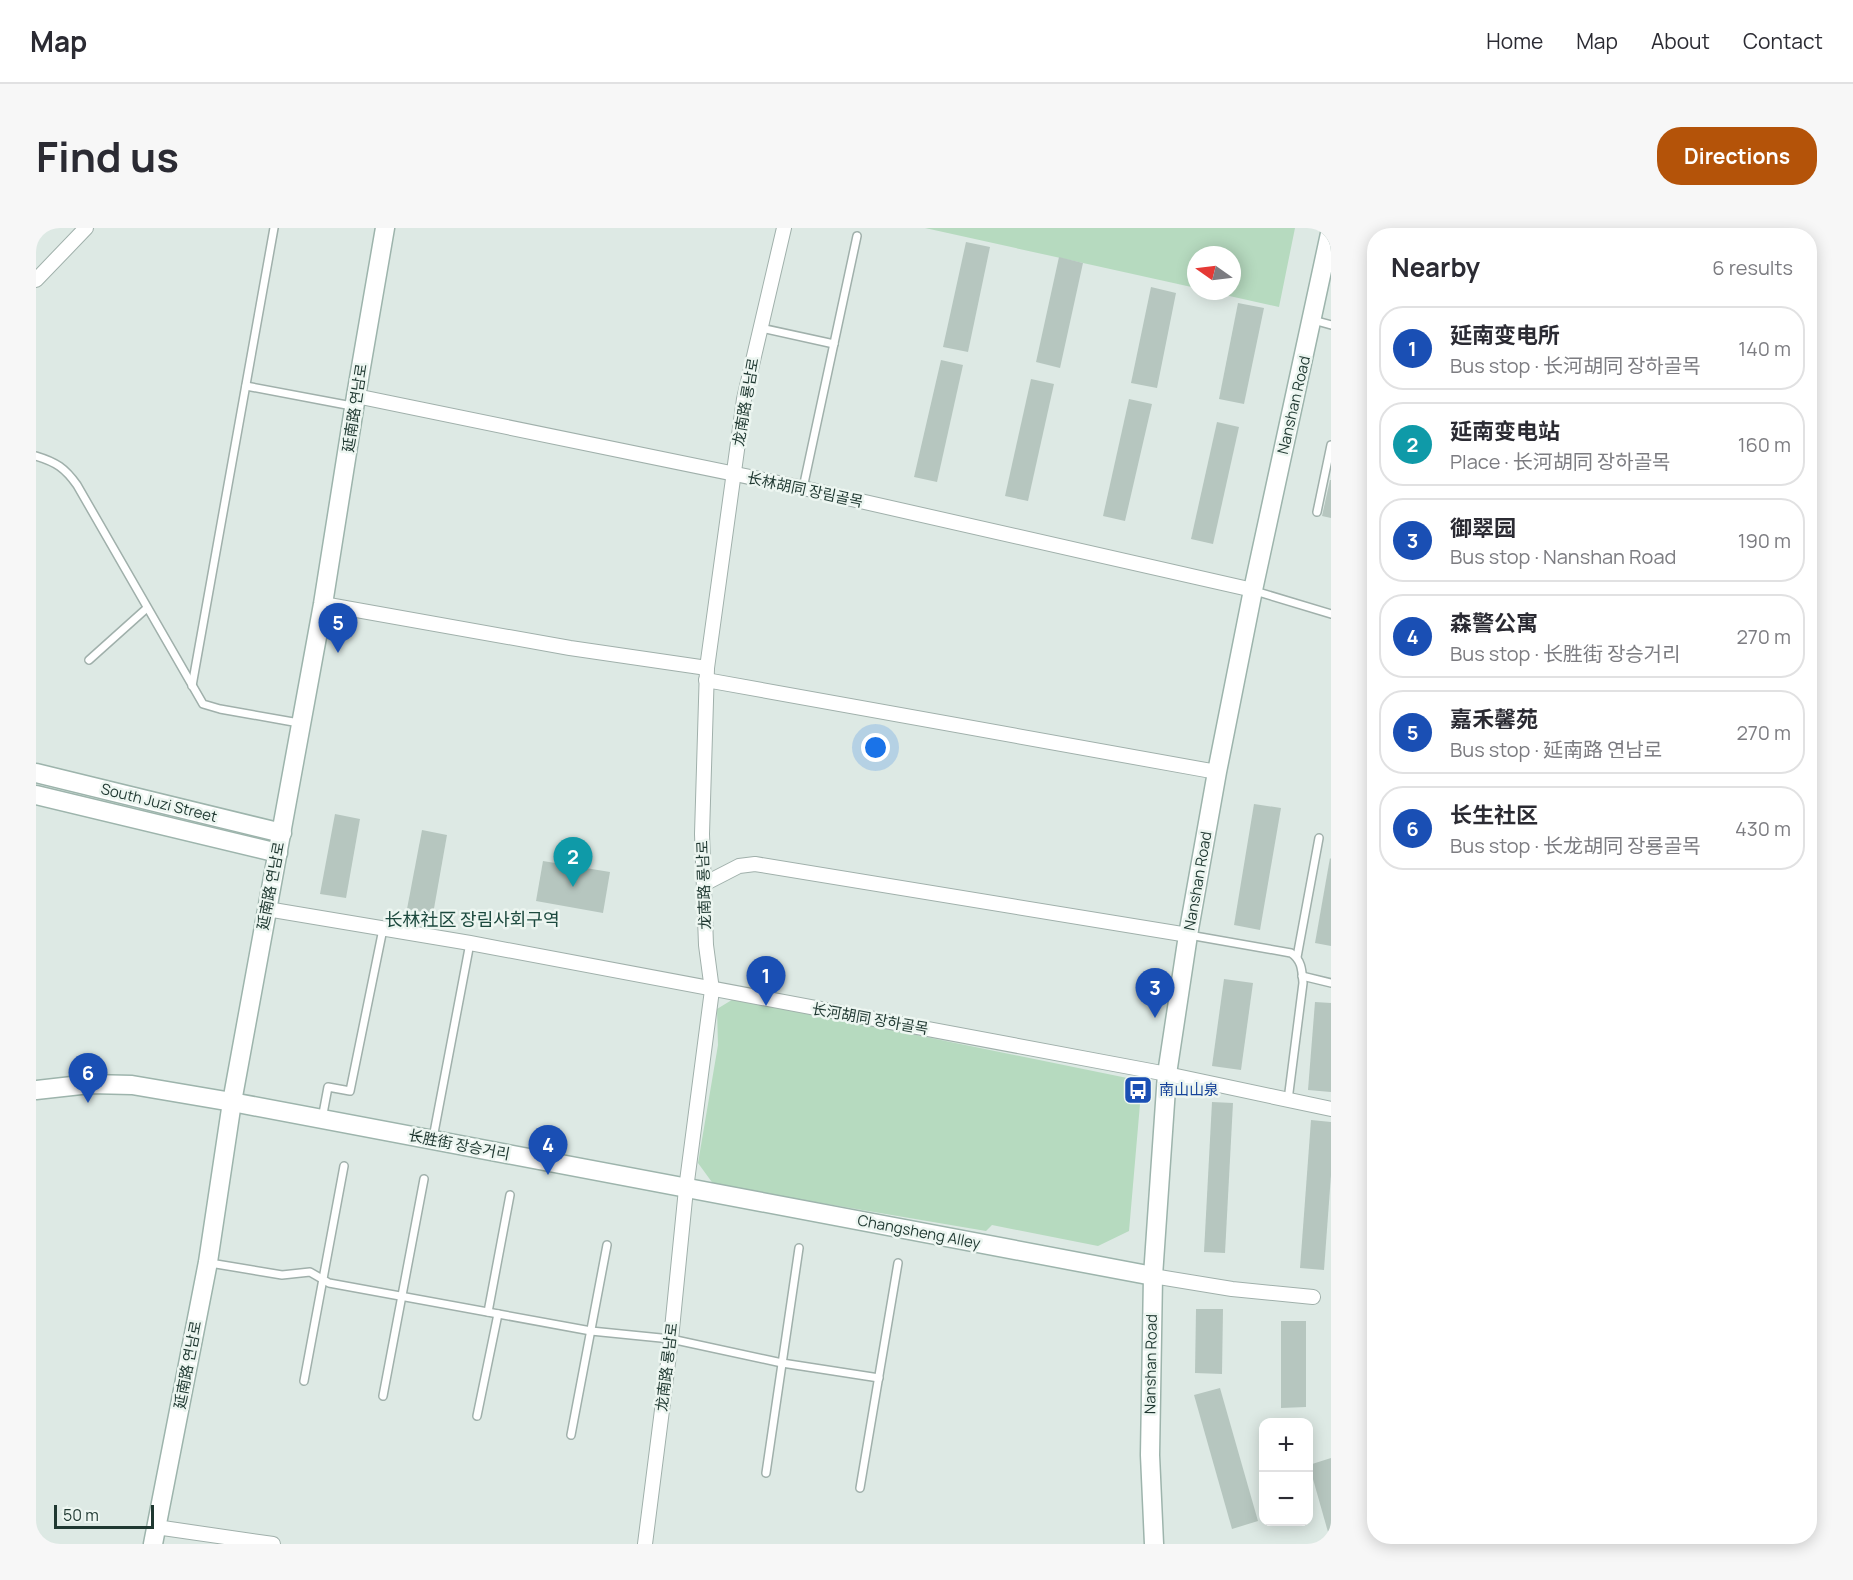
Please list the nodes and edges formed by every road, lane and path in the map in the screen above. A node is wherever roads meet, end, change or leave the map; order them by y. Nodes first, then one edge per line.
1 (86, 228) edge
2 (274, 228) edge
3 (385, 228) edge
4 (784, 228) edge
5 (1331, 229) edge
6 (857, 236) dead end
7 (36, 279) edge
8 (1313, 320) junction
9 (1331, 325) edge
10 (760, 328) junction
11 (834, 345) junction
12 (246, 386) junction
13 (355, 401) junction
14 (1331, 445) edge
15 (36, 456) edge
16 (734, 475) junction
17 (803, 488) junction
18 (1317, 512) dead end
19 (1253, 590) junction
20 (323, 604) junction
21 (147, 608) junction
22 (1331, 614) edge
23 (89, 660) dead end
24 (707, 674) junction
25 (192, 686) junction
26 (302, 723) junction
27 (1217, 772) junction
28 (36, 773) edge
29 (36, 795) edge
30 (282, 833) junction
31 (1319, 838) dead end
32 (278, 853) junction
33 (704, 884) junction
34 (267, 909) junction
35 (383, 929) junction
36 (1188, 935) junction
37 (470, 943) junction
38 (1297, 957) junction
39 (1302, 976) junction
40 (1331, 983) edge
41 (712, 990) junction
42 (1167, 1074) junction
43 (36, 1090) edge
44 (1288, 1100) junction
45 (232, 1102) junction
46 (1331, 1109) edge
47 (322, 1119) junction
48 (433, 1140) junction
49 (344, 1166) dead end
50 (424, 1179) dead end
51 (686, 1189) junction
52 (510, 1195) dead end
53 (607, 1245) dead end
54 (800, 1248) dead end
55 (208, 1262) junction
56 (898, 1263) dead end
57 (1153, 1276) junction
58 (323, 1280) junction
59 (402, 1296) junction
60 (1313, 1297) dead end
61 (488, 1312) junction
62 (498, 1314) junction
63 (591, 1331) junction
64 (671, 1339) junction
65 (782, 1363) junction
66 (879, 1378) junction
67 (304, 1381) dead end
68 (383, 1396) dead end
69 (477, 1416) dead end
70 (571, 1435) dead end
71 (766, 1473) dead end
72 (860, 1488) dead end
73 (155, 1535) edge
74 (273, 1544) edge
75 (645, 1544) edge
76 (1154, 1544) edge

1 - 7 street
2 - 12 lane
3 - 13 street, 延南路 연남로
4 - 10 street, 龙南路 룡남로
5 - 8 street, Nanshan Road
6 - 11 lane
8 - 9 lane
8 - 19 street, Nanshan Road
10 - 11 lane
10 - 16 street, 龙南路 룡남로
11 - 17 lane
12 - 13 lane
12 - 25 lane
13 - 16 street, 长林胡同 장림골목
13 - 20 street, 延南路 연남로
14 - 18 lane
15 - 21 lane
16 - 17 street, 长林胡同 장림골목
16 - 24 street, 龙南路 룡남로
17 - 19 street, 长林胡同 장림골목
19 - 22 lane
19 - 27 street, Nanshan Road
20 - 24 street
20 - 26 street, 延南路 연남로
21 - 23 lane
21 - 25 lane
24 - 27 street
24 - 33 street, 龙南路 룡남로
25 - 26 lane
26 - 30 street, 延南路 연남로
27 - 36 street, Nanshan Road
28 - 30 street, South Juzi Street
29 - 32 street, South Juzi Street
30 - 32 street, 延南路 연남로
31 - 38 lane
32 - 34 street, 延南路 연남로
33 - 36 street
33 - 41 street, 龙南路 룡남로
34 - 35 street, 长河胡同 장하골목
34 - 45 street, 延南路 연남로
35 - 37 street, 长河胡同 장하골목
35 - 47 lane
36 - 38 lane
36 - 42 street, Nanshan Road
37 - 41 street, 长河胡同 장하골목
37 - 48 lane
38 - 39 lane
39 - 40 lane
39 - 44 lane
41 - 42 street, 长河胡同 장하골목
41 - 51 street, 龙南路 룡남로
42 - 44 street, 长河胡同 장하골목
42 - 57 street, Nanshan Road
43 - 45 street, 长胜街 장승거리
44 - 46 street, 长河胡同 장하골목
45 - 47 street, 长胜街 장승거리
45 - 55 street, 延南路 연남로
47 - 48 street, 长胜街 장승거리
48 - 51 street, 长胜街 장승거리
49 - 58 lane
50 - 59 lane
51 - 57 street, Changsheng Alley
51 - 64 street, 龙南路 룡남로
52 - 61 lane
53 - 63 lane
54 - 65 lane
55 - 58 lane
55 - 73 street, 延南路 연남로
56 - 66 lane
57 - 60 street
57 - 76 street, Nanshan Road
58 - 59 lane
58 - 67 lane
59 - 61 lane
59 - 68 lane
61 - 62 lane
62 - 63 lane
62 - 69 lane
63 - 64 lane
63 - 70 lane
64 - 65 lane
64 - 75 street, 龙南路 룡남로
65 - 66 lane
65 - 71 lane
66 - 72 lane
73 - 74 street

